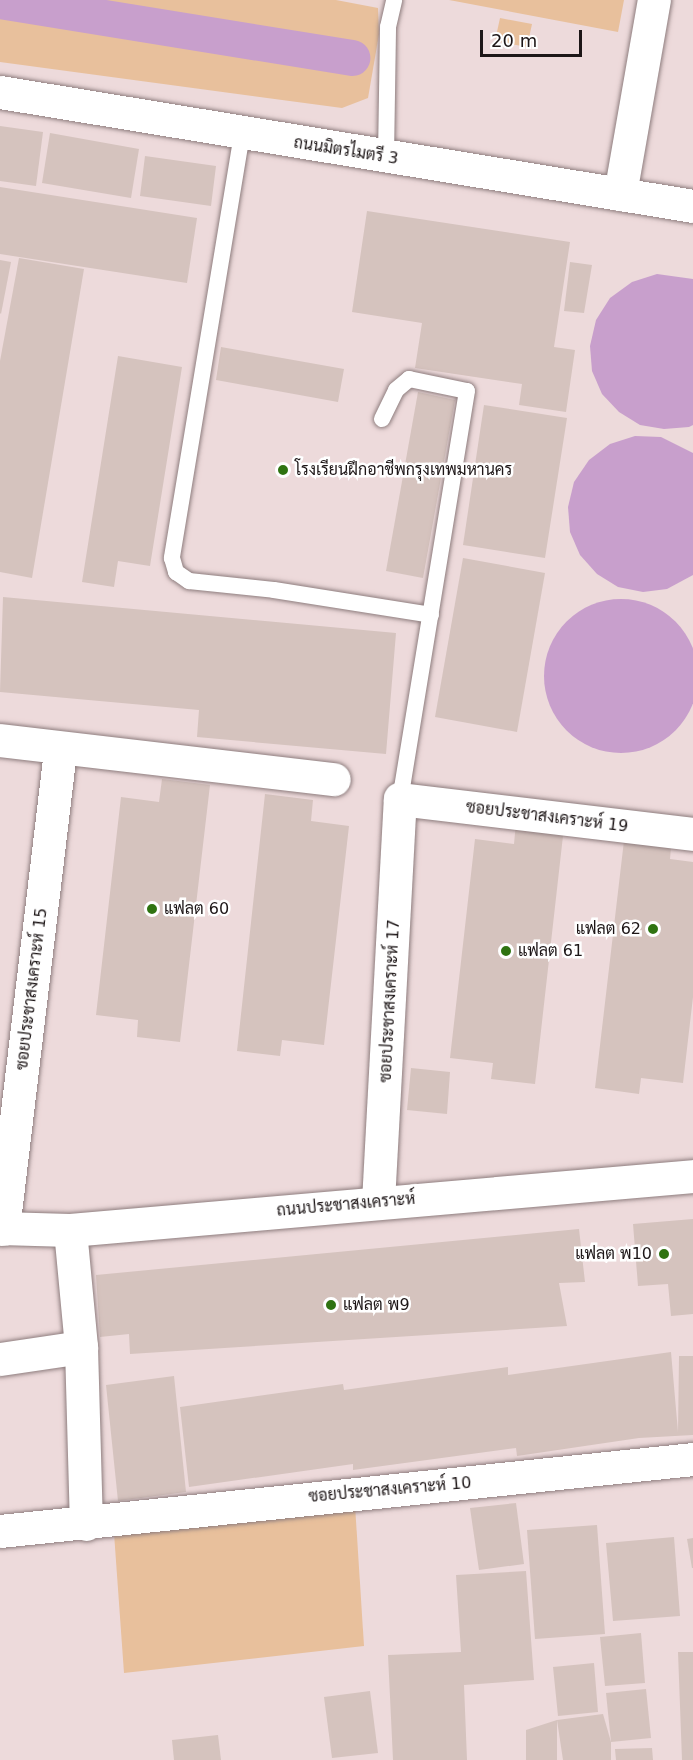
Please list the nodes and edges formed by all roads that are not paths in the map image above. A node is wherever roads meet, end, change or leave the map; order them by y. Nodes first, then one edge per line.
1 (394, 0) edge
2 (654, 0) edge
3 (0, 92) edge
4 (242, 134) junction
5 (386, 157) junction
6 (621, 194) junction
7 (693, 206) edge
8 (382, 419) dead end
9 (431, 615) junction
10 (0, 740) edge
11 (60, 748) junction
12 (334, 779) dead end
13 (400, 800) junction
14 (693, 834) edge
15 (693, 1176) edge
16 (378, 1202) junction
17 (2, 1229) edge
18 (70, 1230) junction
19 (81, 1347) junction
20 (0, 1359) edge
21 (693, 1459) edge
22 (86, 1524) junction
23 (0, 1531) edge

1 - 5 lane
2 - 6 street
3 - 4 street, ถนนมิตรไมตรี 3
4 - 5 street, ถนนมิตรไมตรี 3
4 - 9 lane
5 - 6 street, ถนนมิตรไมตรี 3
6 - 7 street, ถนนมิตรไมตรี 3
8 - 9 lane
9 - 13 lane
10 - 11 street
11 - 12 street
11 - 17 street, ซอยประชาสงเคราะห์ 15
13 - 14 street, ซอยประชาสงเคราะห์ 19
13 - 16 street, ซอยประชาสงเคราะห์ 17
15 - 16 street, ถนนประชาสงเคราะห์
16 - 18 street, ถนนประชาสงเคราะห์
17 - 18 street, ถนนประชาสงเคราะห์
18 - 19 street
19 - 20 street
19 - 22 street
21 - 22 street, ซอยประชาสงเคราะห์ 10
22 - 23 street, ซอยประชาสงเคราะห์ 10

